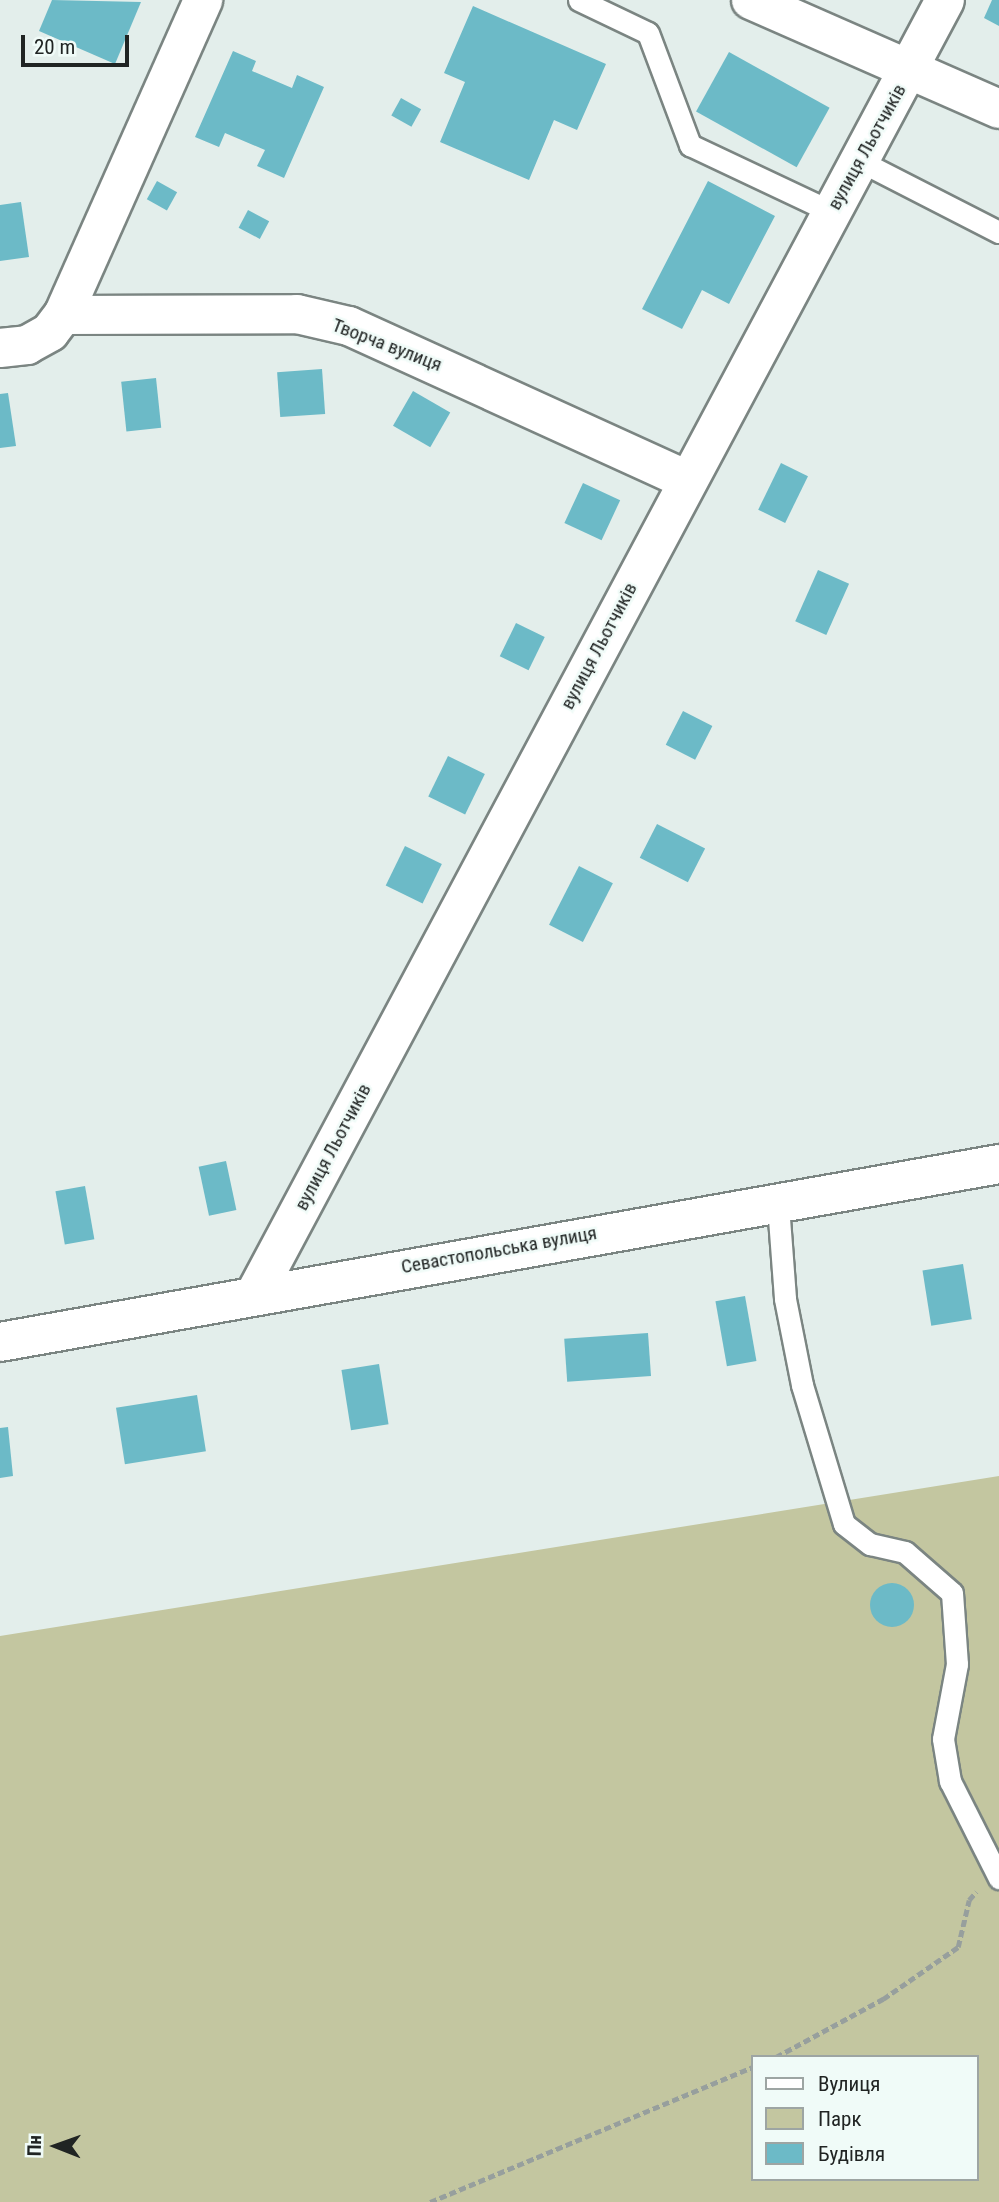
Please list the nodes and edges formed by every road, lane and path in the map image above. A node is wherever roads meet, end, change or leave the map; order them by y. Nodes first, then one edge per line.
1 (203, 0) edge
2 (579, 0) edge
3 (751, 0) edge
4 (945, 0) edge
5 (909, 69) junction
6 (999, 108) edge
7 (860, 161) junction
8 (832, 212) junction
9 (999, 232) edge
10 (63, 315) junction
11 (0, 348) edge
12 (687, 480) junction
13 (999, 1164) edge
14 (778, 1205) junction
15 (255, 1294) junction
16 (0, 1342) edge
17 (998, 1875) edge
18 (780, 2055) edge
19 (750, 2068) edge
20 (430, 2202) edge

1 - 10 street
2 - 8 lane
3 - 5 street
4 - 5 street, вулиця Льотчиків
5 - 6 street
5 - 7 street, вулиця Льотчиків
7 - 8 street, вулиця Льотчиків
7 - 9 lane
8 - 12 street, вулиця Льотчиків
10 - 11 street
10 - 12 street, Творча вулиця
12 - 15 street, вулиця Льотчиків
13 - 14 street, Севастопольська вулиця
14 - 15 street, Севастопольська вулиця
14 - 17 lane
15 - 16 street, Севастопольська вулиця
17 - 18 path
19 - 20 path

